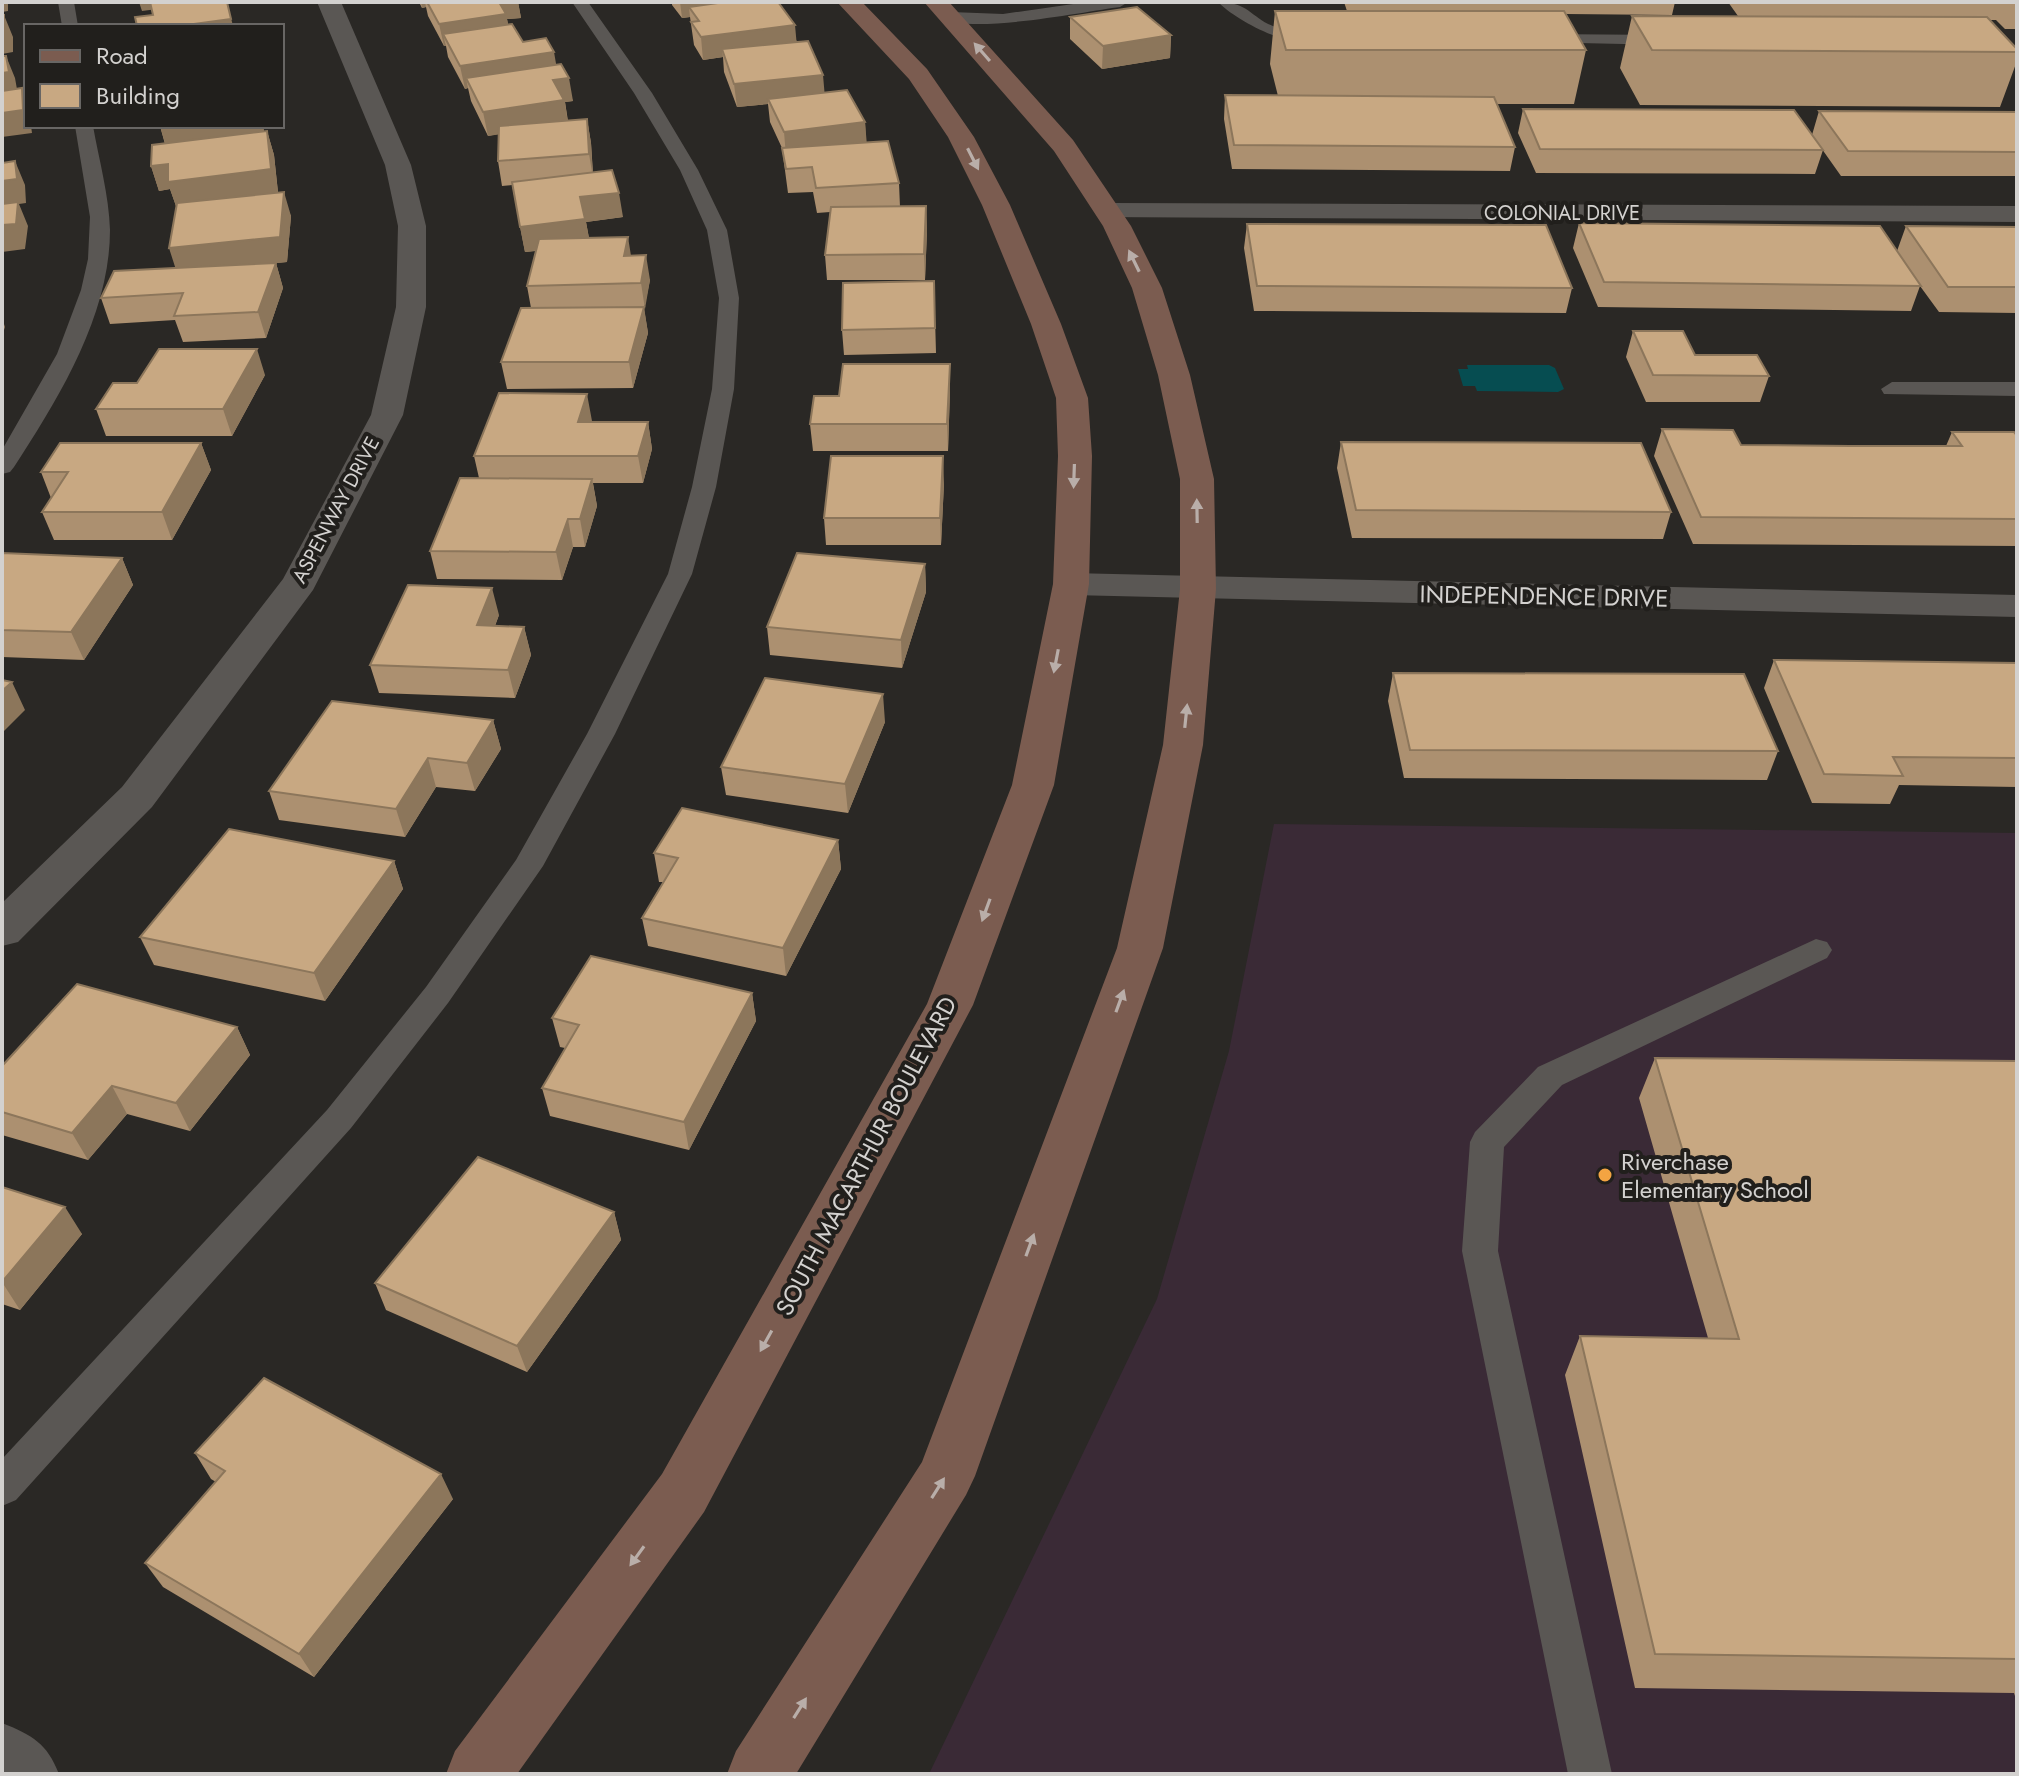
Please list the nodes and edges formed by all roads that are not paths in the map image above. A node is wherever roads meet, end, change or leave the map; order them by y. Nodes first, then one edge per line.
1 (66, 2) edge
2 (329, 2) edge
3 (580, 2) edge
4 (849, 2) edge
5 (992, 2) edge
6 (1120, 2) edge
7 (1226, 2) edge
8 (929, 16) edge
9 (70, 24) edge
10 (877, 29) junction
11 (1325, 37) edge
12 (1529, 39) edge
13 (1685, 40) edge
14 (84, 128) edge
15 (1108, 211) junction
16 (2017, 214) edge
17 (1892, 389) dead end
18 (2017, 389) edge
19 (2, 467) edge
20 (1071, 584) junction
21 (1198, 589) junction
22 (2017, 606) edge
23 (2, 930) edge
24 (1816, 950) dead end
25 (2, 1487) edge
26 (2, 1755) edge
27 (27, 1774) edge
28 (478, 1774) edge
29 (759, 1774) edge
30 (1590, 1774) edge

1 - 9 lane
2 - 23 street, ASPENWAY DRIVE
3 - 25 lane
4 - 10 main road, SOUTH MACARTHUR BOULEVARD
5 - 8 lane
6 - 8 lane
7 - 11 lane
8 - 10 main road
15 -> 8 main road
10 -> 20 main road, SOUTH MACARTHUR BOULEVARD
12 - 13 lane
14 - 19 lane
15 - 16 street, COLONIAL DRIVE
21 -> 15 main road
17 - 18 lane
20 - 21 street, INDEPENDENCE DRIVE
20 -> 28 main road, SOUTH MACARTHUR BOULEVARD
21 - 22 street, INDEPENDENCE DRIVE
29 -> 21 main road
24 - 30 lane
26 - 27 street

